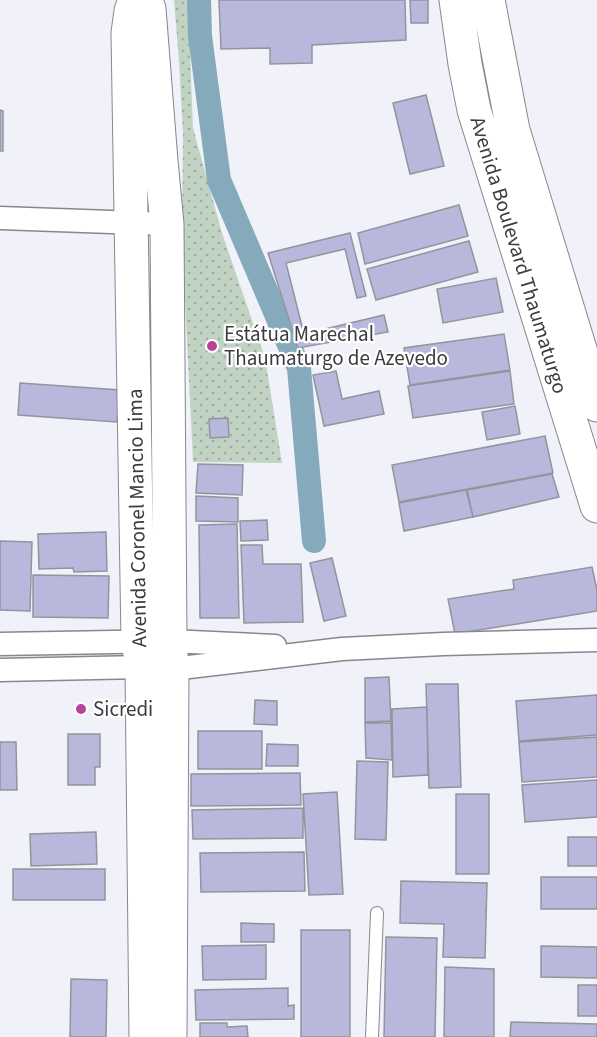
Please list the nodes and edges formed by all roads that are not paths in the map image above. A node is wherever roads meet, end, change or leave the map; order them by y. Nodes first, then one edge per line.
1 (135, 0) edge
2 (146, 0) edge
3 (456, 0) edge
4 (488, 0) edge
5 (0, 218) edge
6 (131, 224) junction
7 (167, 224) junction
8 (545, 286) junction
9 (597, 405) edge
10 (597, 506) edge
11 (597, 640) edge
12 (0, 644) edge
13 (155, 654) junction
14 (0, 670) edge
15 (377, 913) dead end
16 (146, 1037) edge
17 (170, 1037) edge
18 (372, 1037) edge

1 - 6 main road, Avenida Coronel Mancio Lima
2 - 7 main road, Avenida Coronel Mancio Lima
3 - 8 main road, Avenida Boulevard Thaumaturgo
4 - 8 main road, Avenida Boulevard Thaumaturgo
5 - 6 street
6 - 7 street
6 - 13 main road, Avenida Coronel Mancio Lima
7 - 13 main road, Avenida Coronel Mancio Lima
8 - 9 main road, Avenida Boulevard Thaumaturgo
8 - 10 main road, Avenida Boulevard Thaumaturgo
11 - 13 street
12 - 13 street
13 - 14 street
13 - 16 main road, Avenida Coronel Mancio Lima
13 - 17 main road, Avenida Coronel Mancio Lima
15 - 18 lane

